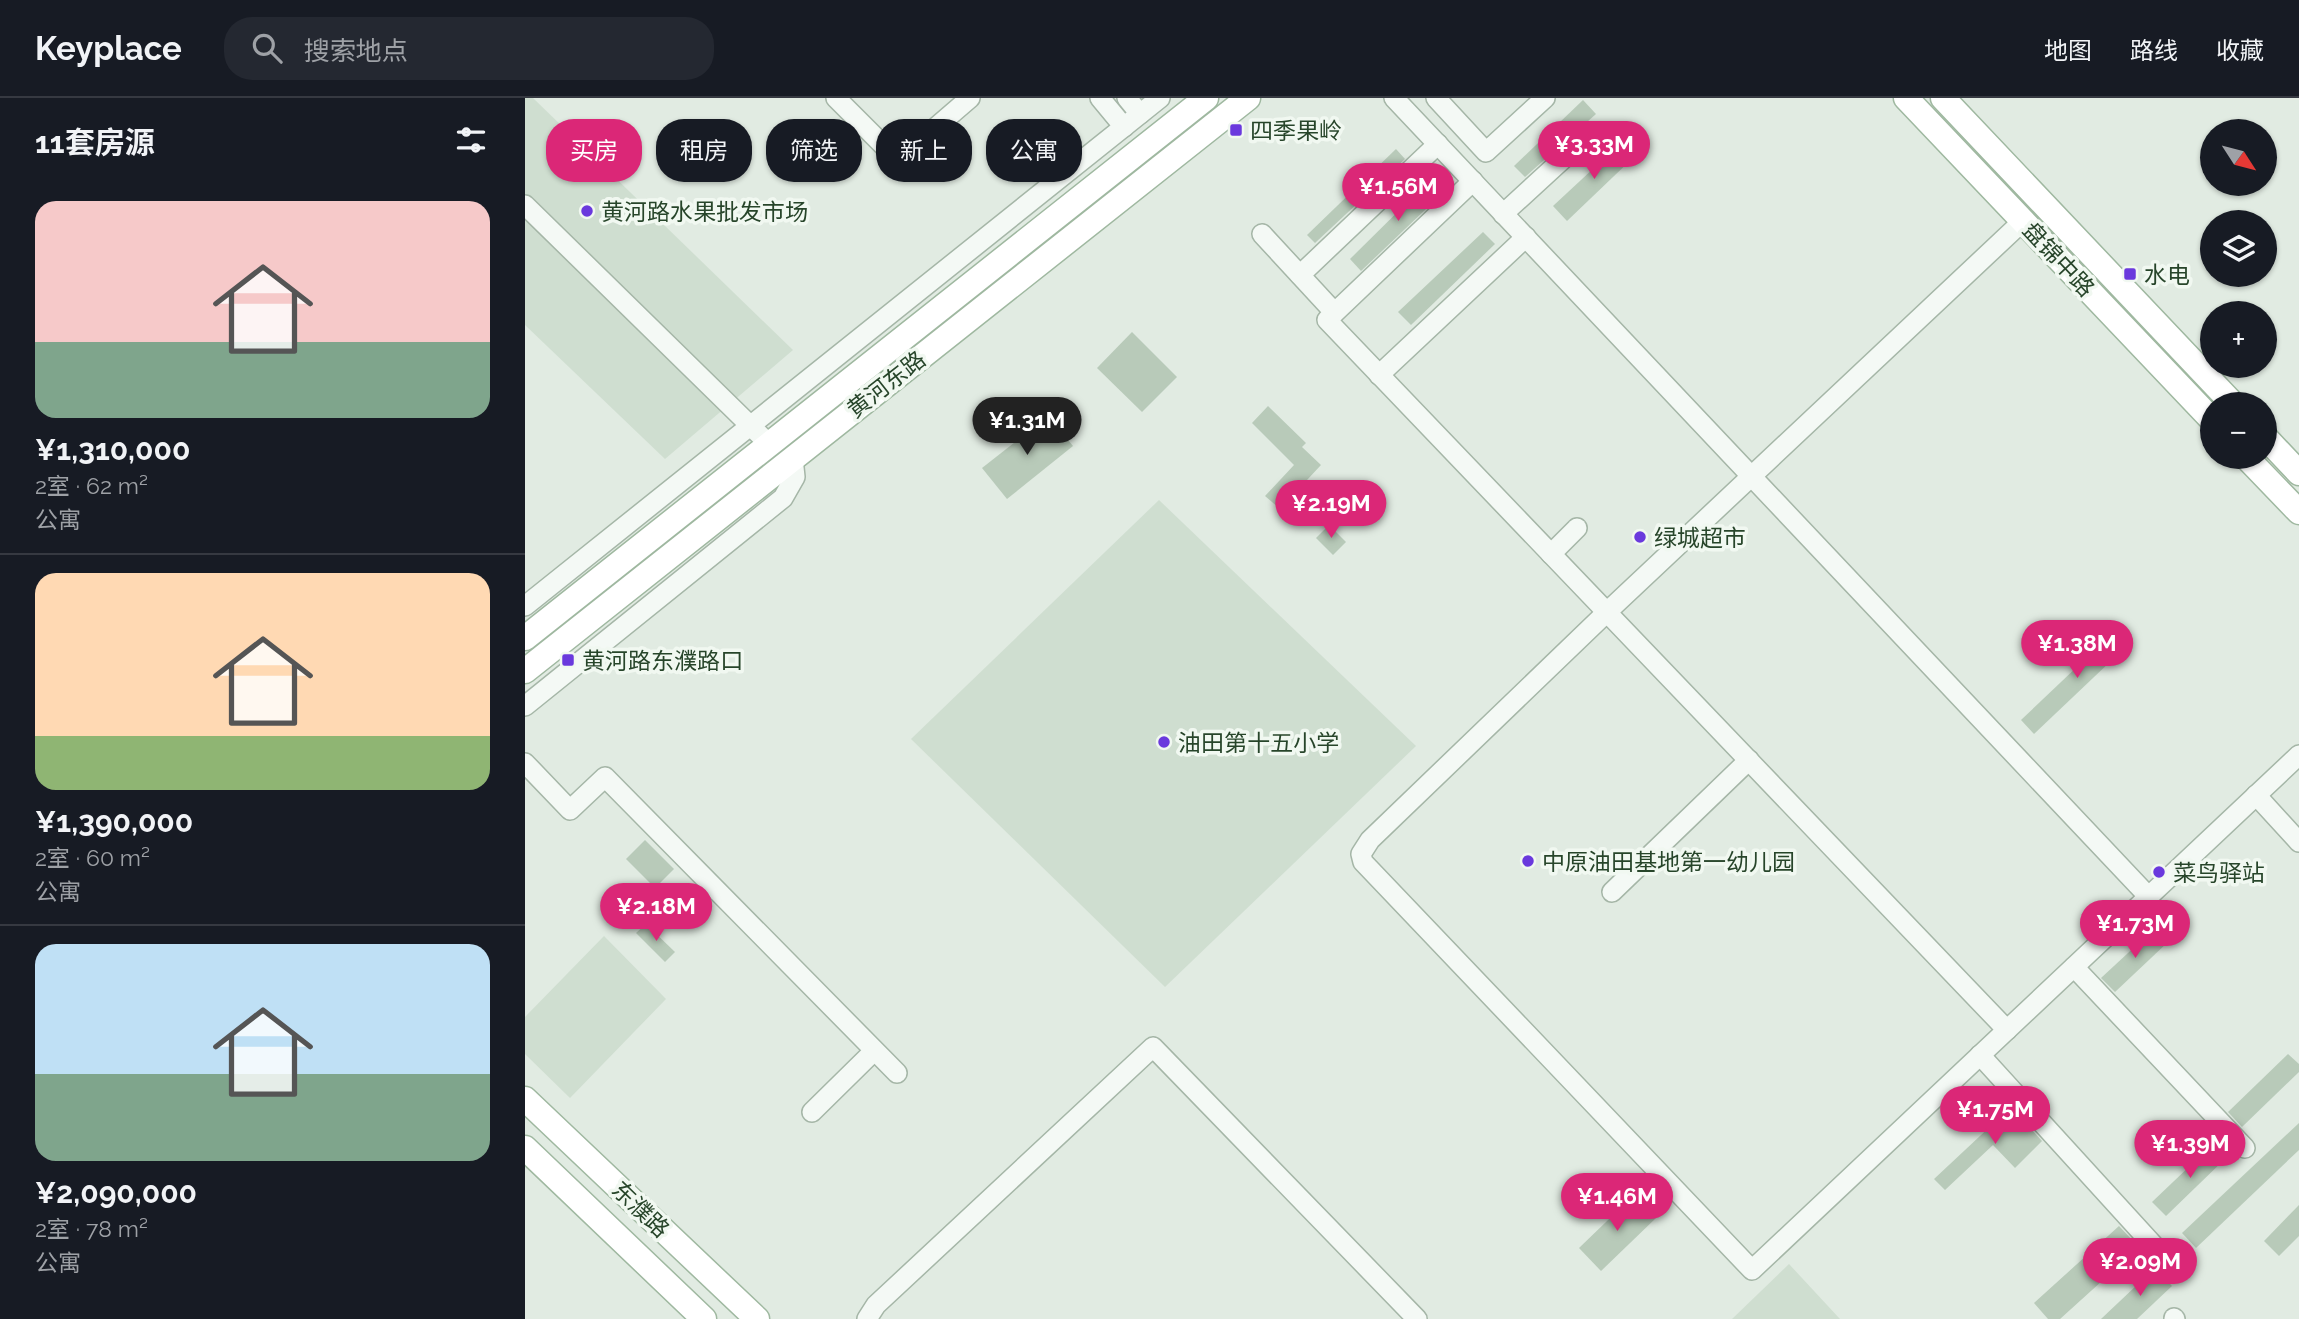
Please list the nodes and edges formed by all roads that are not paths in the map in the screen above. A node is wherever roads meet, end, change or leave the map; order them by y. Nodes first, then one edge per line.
1 (971, 98) edge
2 (1100, 98) edge
3 (1127, 98) edge
4 (1160, 98) edge
5 (1206, 98) edge
6 (1248, 98) edge
7 (1394, 98) edge
8 (1436, 98) edge
9 (1545, 98) edge
10 (1906, 98) edge
11 (1943, 98) edge
12 (841, 100) edge
13 (1140, 114) junction
14 (1123, 127) junction
15 (1587, 137) dead end
16 (1438, 144) junction
17 (1473, 181) junction
18 (525, 205) edge
19 (1503, 214) junction
20 (2023, 221) junction
21 (1262, 234) dead end
22 (1526, 237) junction
23 (1300, 275) junction
24 (1331, 316) junction
25 (1379, 375) junction
26 (2223, 392) edge
27 (2200, 408) edge
28 (750, 425) junction
29 (769, 444) junction
30 (2277, 450) edge
31 (793, 458) junction
32 (2258, 469) edge
33 (2299, 473) edge
34 (1751, 476) junction
35 (2299, 512) edge
36 (1577, 528) dead end
37 (1551, 554) junction
38 (525, 606) edge
39 (1607, 612) junction
40 (525, 638) edge
41 (525, 671) edge
42 (525, 706) edge
43 (2299, 755) edge
44 (1749, 760) junction
45 (525, 763) edge
46 (2256, 795) junction
47 (2299, 842) edge
48 (1612, 892) dead end
49 (2148, 897) junction
50 (2074, 967) junction
51 (2007, 1030) junction
52 (874, 1051) junction
53 (1980, 1055) junction
54 (897, 1073) dead end
55 (525, 1099) edge
56 (812, 1112) dead end
57 (525, 1148) edge
58 (2245, 1148) dead end
59 (2156, 1248) dead end
60 (704, 1319) edge
61 (757, 1319) edge
62 (867, 1319) edge
63 (1417, 1319) edge

1 - 12 street
2 - 14 street
3 - 13 street
4 - 13 street
5 - 29 main road, 黄河东路
6 - 31 main road, 黄河东路
7 - 16 street
8 - 9 street
10 - 20 main road, 盘锦中路
11 - 26 main road, 盘锦中路
13 - 14 street
14 - 28 street
15 - 19 street
16 - 17 street
16 - 23 street
17 - 19 street
17 - 24 street
18 - 28 street
19 - 22 street
20 - 27 main road, 盘锦中路
20 - 34 street
21 - 23 street
22 - 25 street
22 - 34 street
23 - 24 street
24 - 25 street
25 - 37 street
28 - 29 street
28 - 38 street
29 - 40 main road, 黄河东路
30 - 33 main road
31 - 41 main road, 黄河东路
31 - 42 street
32 - 35 main road
34 - 39 street
34 - 49 street
36 - 37 street
37 - 39 street
39 - 44 street
39 - 53 street
43 - 46 street
44 - 48 street
44 - 51 street
45 - 52 street
46 - 47 street
46 - 49 street
49 - 50 street
50 - 51 street
50 - 58 street
51 - 53 street
52 - 54 street
52 - 56 street
53 - 59 street
55 - 61 main road, 东濮路
57 - 60 main road, 东濮路
62 - 63 street

